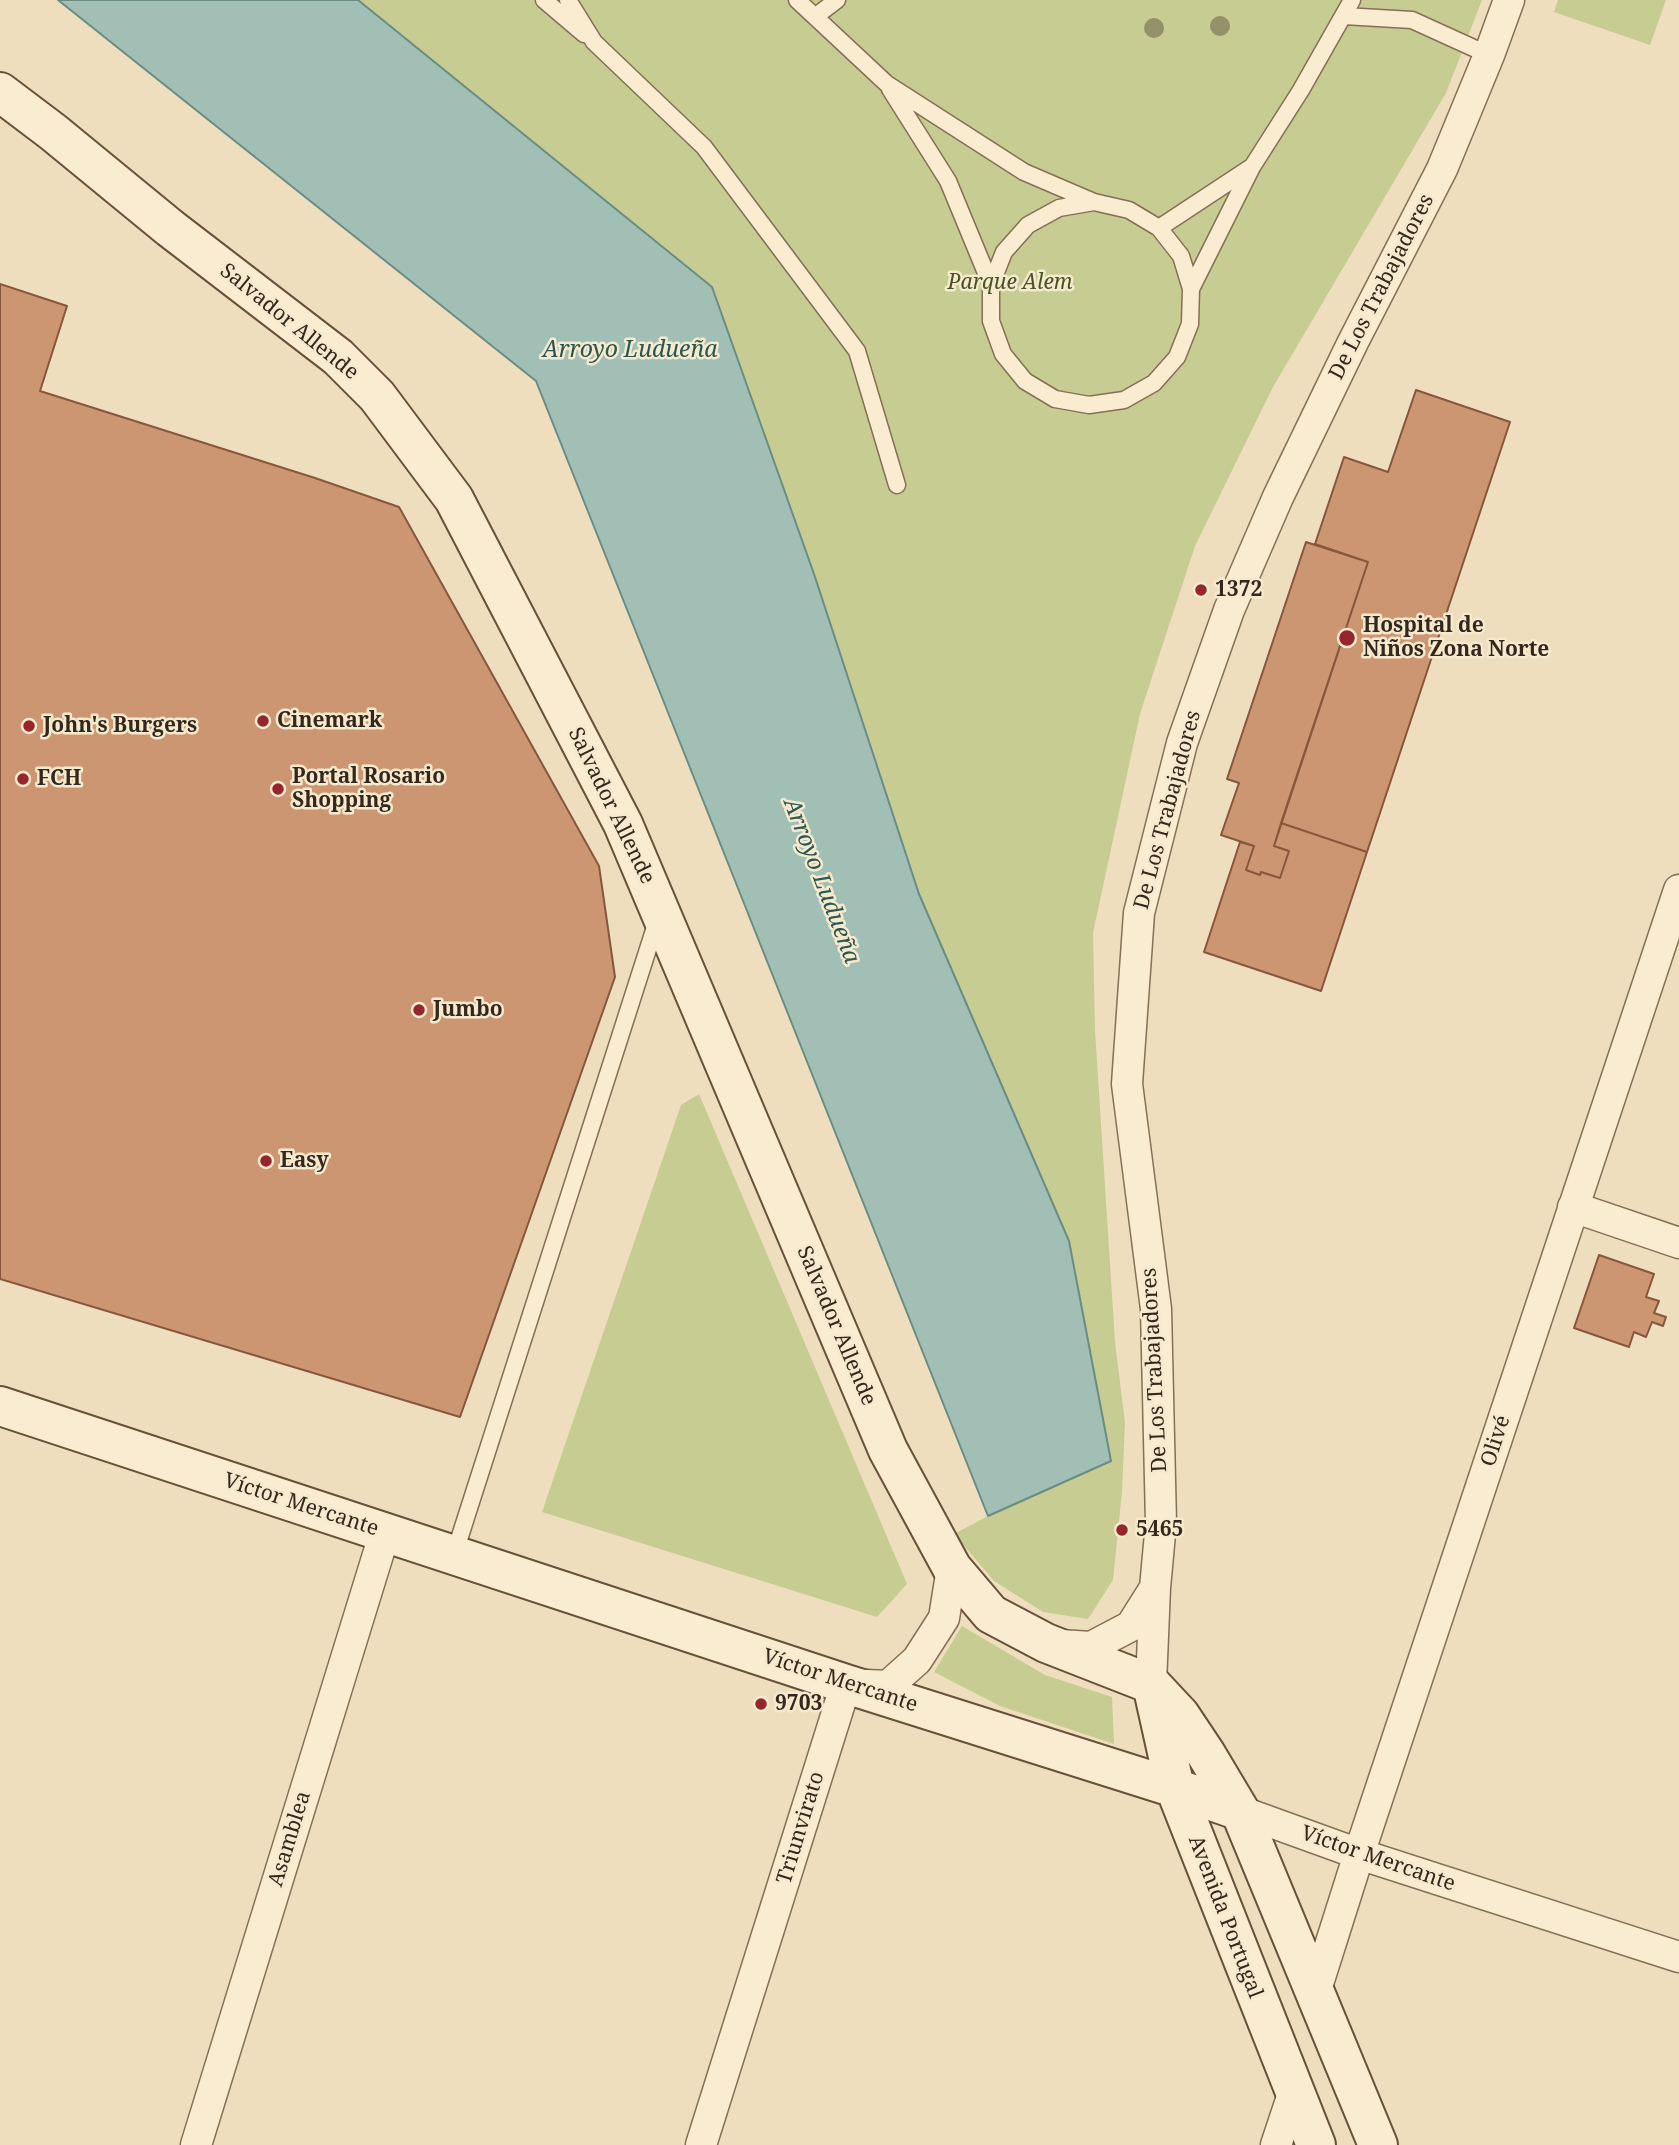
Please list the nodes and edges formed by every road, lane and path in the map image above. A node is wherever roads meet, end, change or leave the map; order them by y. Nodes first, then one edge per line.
1 (544, 0) edge
2 (568, 0) edge
3 (797, 0) edge
4 (837, 0) edge
5 (1352, 0) edge
6 (1502, 3) edge
7 (816, 16) junction
8 (1344, 16) junction
9 (594, 42) junction
10 (1489, 55) junction
11 (887, 84) junction
12 (0, 92) edge
13 (1252, 167) junction
14 (1094, 202) junction
15 (1159, 228) junction
16 (991, 285) junction
17 (1191, 289) junction
18 (897, 485) dead end
19 (1679, 890) edge
20 (660, 910) junction
21 (1573, 1208) junction
22 (1679, 1242) edge
23 (0, 1406) edge
24 (385, 1532) junction
25 (454, 1555) junction
26 (952, 1568) junction
27 (1155, 1588) junction
28 (1046, 1643) junction
29 (846, 1684) junction
30 (1151, 1684) junction
31 (1175, 1788) junction
32 (1240, 1811) junction
33 (1359, 1854) junction
34 (1679, 1957) edge
35 (1315, 1993) junction
36 (1294, 2091) junction
37 (196, 2145) edge
38 (701, 2145) edge
39 (1276, 2145) edge
40 (1316, 2145) edge
41 (1378, 2145) edge

1 - 9 lane
2 - 9 lane
3 - 7 lane
4 - 7 lane
5 - 8 lane
6 - 10 street, De Los Trabajadores
7 - 11 lane
8 - 10 lane
8 - 13 lane
9 - 18 lane
10 - 27 street, De Los Trabajadores
11 - 14 lane
11 - 16 lane
12 - 20 street, Salvador Allende
13 - 15 lane
13 - 17 lane
14 - 15 lane
14 - 16 lane
15 - 17 lane
16 - 17 lane
19 - 21 street, Olivé
20 - 25 lane
20 - 26 street, Salvador Allende
21 - 22 street
21 - 33 street, Olivé
23 - 24 street, Víctor Mercante
24 - 25 street, Víctor Mercante
24 - 37 street, Asamblea
25 - 29 street, Víctor Mercante
26 - 28 street, Salvador Allende
26 - 29 street
27 - 28 street, Salvador Allende
27 - 30 street, De Los Trabajadores
28 - 30 street, Salvador Allende
29 - 31 street, Víctor Mercante
29 - 38 street, Triunvirato
30 - 31 street, Avenida Portugal
30 - 32 street, Salvador Allende
31 - 32 street, Víctor Mercante
31 - 36 street, Avenida Portugal
32 - 33 street, Víctor Mercante
32 - 35 street
33 - 34 street, Víctor Mercante
33 - 35 street, Olivé
35 - 41 street
36 - 39 street
36 - 40 street, Avenida Portugal

